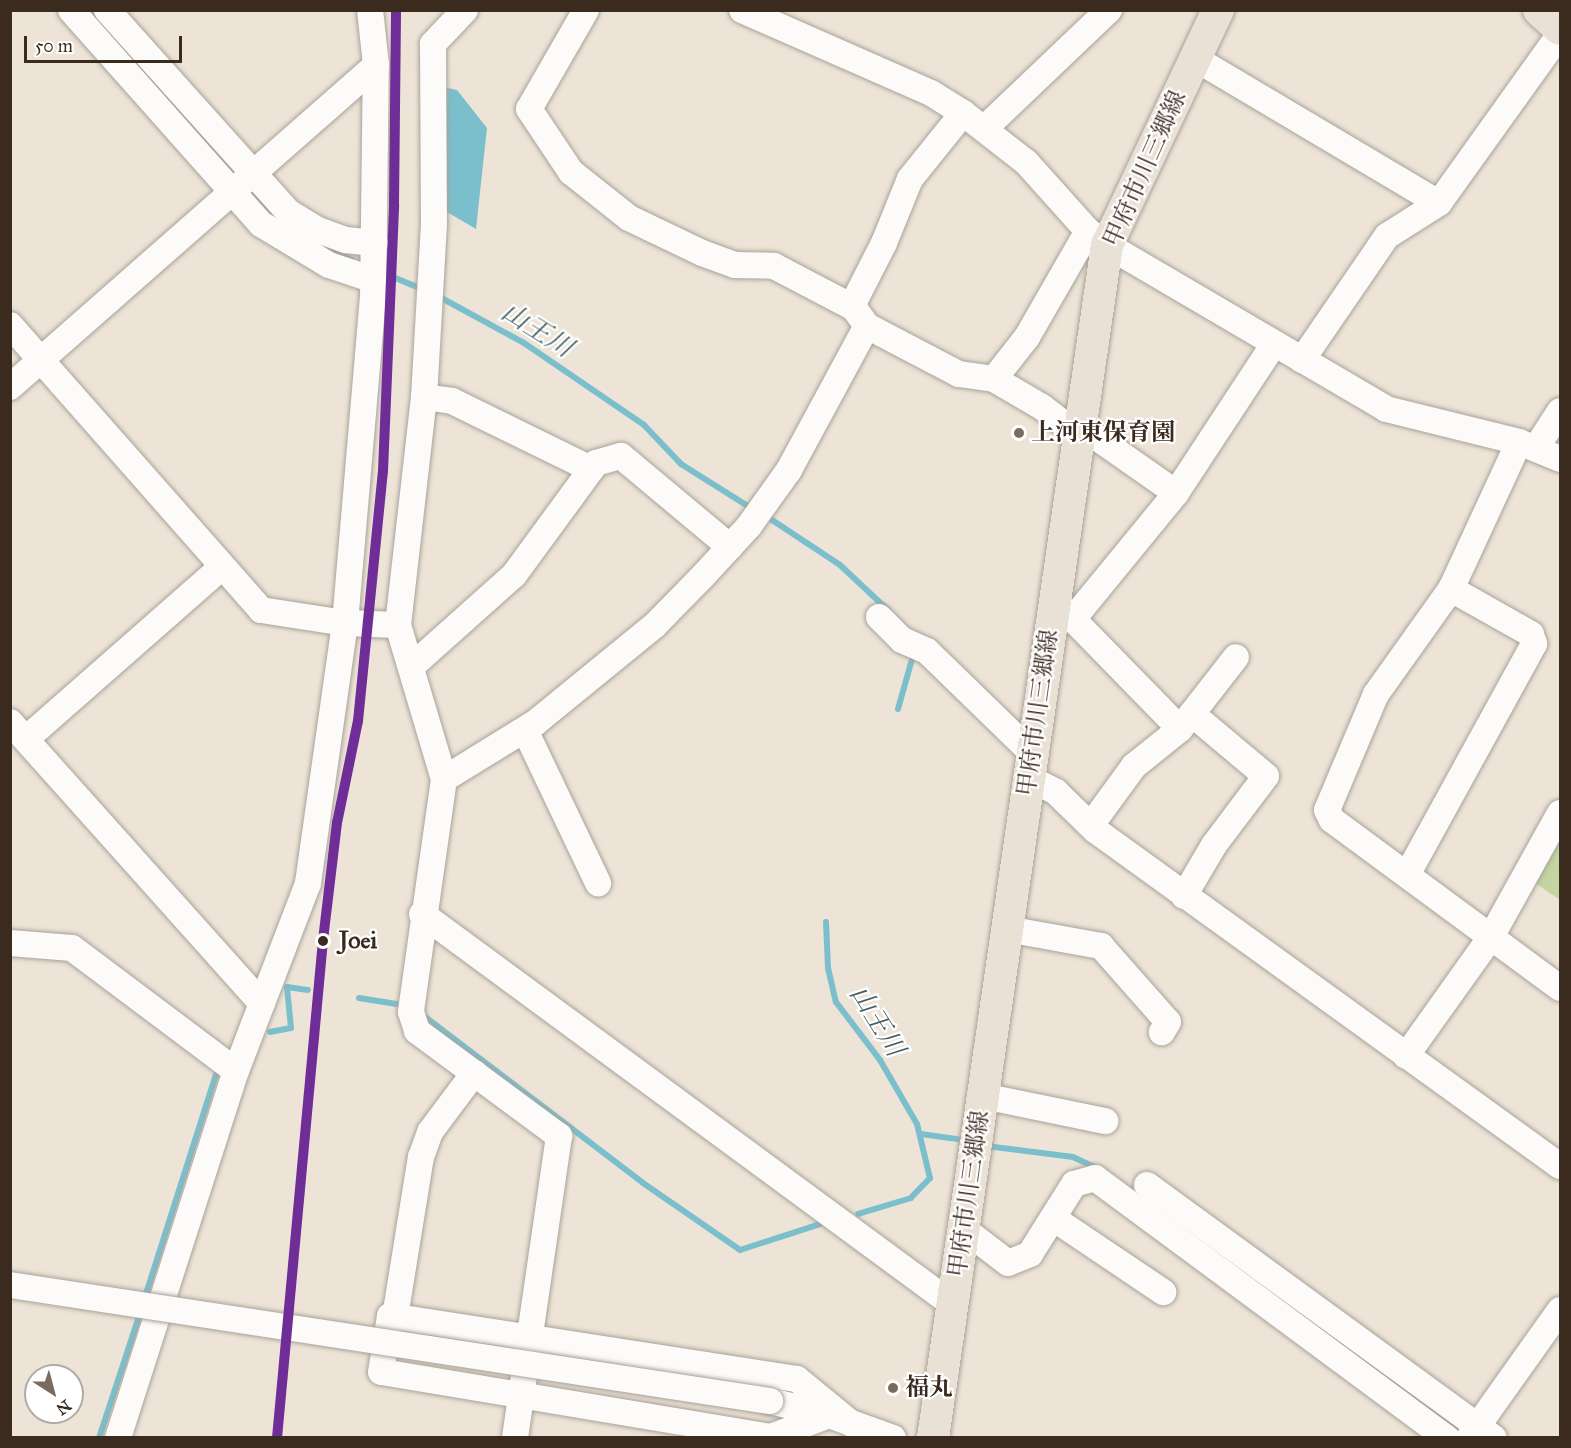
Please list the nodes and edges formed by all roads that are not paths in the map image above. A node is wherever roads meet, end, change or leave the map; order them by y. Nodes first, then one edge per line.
1 (71, 10) edge
2 (107, 10) edge
3 (370, 10) edge
4 (465, 10) edge
5 (586, 10) edge
6 (742, 10) edge
7 (1109, 10) edge
8 (1218, 10) edge
9 (1539, 10) edge
10 (1560, 28) edge
11 (1560, 34) edge
12 (1196, 59) junction
13 (376, 65) junction
14 (963, 113) junction
15 (986, 127) junction
16 (252, 174) junction
17 (231, 192) junction
18 (1439, 203) junction
19 (1098, 238) junction
20 (374, 263) junction
21 (861, 317) junction
22 (10, 325) edge
23 (1274, 344) junction
24 (41, 360) junction
25 (1302, 360) junction
26 (994, 379) junction
27 (10, 387) edge
28 (424, 398) junction
29 (1560, 411) edge
30 (1078, 430) junction
31 (1528, 445) junction
32 (1560, 459) edge
33 (591, 469) junction
34 (1176, 493) junction
35 (730, 547) junction
36 (222, 567) junction
37 (1451, 590) junction
38 (1063, 610) junction
39 (879, 617) dead end
40 (345, 623) junction
41 (398, 625) junction
42 (1236, 657) dead end
43 (411, 667) junction
44 (1186, 722) junction
45 (18, 730) edge
46 (525, 730) junction
47 (1030, 766) junction
48 (444, 779) junction
49 (1560, 813) edge
50 (1091, 825) junction
51 (1407, 875) junction
52 (598, 883) dead end
53 (1184, 896) junction
54 (422, 914) junction
55 (1007, 929) junction
56 (1491, 937) junction
57 (10, 943) edge
58 (1560, 988) edge
59 (262, 1004) junction
60 (1162, 1032) dead end
61 (1406, 1056) junction
62 (236, 1071) junction
63 (474, 1073) junction
64 (983, 1096) junction
65 (1105, 1121) dead end
66 (1560, 1166) edge
67 (1147, 1185) dead end
68 (1053, 1218) junction
69 (965, 1230) junction
70 (10, 1285) edge
71 (1163, 1292) dead end
72 (952, 1304) junction
73 (1560, 1310) edge
74 (395, 1317) junction
75 (531, 1335) junction
76 (521, 1396) junction
77 (841, 1420) junction
78 (1480, 1433) edge
79 (118, 1437) edge
80 (515, 1437) edge
81 (892, 1437) edge
82 (933, 1437) edge
83 (1447, 1437) edge

1 - 17 street
2 - 16 street
3 - 13 street
4 - 28 street
5 - 21 street
6 - 14 street
7 - 15 street
8 - 12 main road, 甲府市川三郷線
9 - 10 main road
11 - 18 street
12 - 18 street
12 - 19 main road, 甲府市川三郷線
13 - 16 street
13 - 20 street
14 - 15 street
14 - 21 street
15 - 19 street
16 - 17 street
16 - 20 street
17 - 20 street
17 - 24 street
18 - 25 street
19 - 23 street
19 - 26 street
19 - 30 main road, 甲府市川三郷線
20 - 40 street
21 - 26 street
21 - 35 street
22 - 24 street
23 - 25 street
23 - 34 street
24 - 27 street
24 - 36 street
25 - 31 street
26 - 30 street
28 - 33 street
28 - 41 street
29 - 31 street
30 - 34 street
30 - 38 main road, 甲府市川三郷線
31 - 32 street
31 - 37 street
33 - 35 street
33 - 43 street
34 - 38 street
35 - 46 street
36 - 40 street
36 - 45 street
37 - 51 street
37 - 51 street
38 - 44 street
38 - 47 main road, 甲府市川三郷線
39 - 47 street
40 - 41 street
40 - 59 street
41 - 43 street
42 - 44 street
43 - 48 street
44 - 50 street
44 - 53 street
45 - 59 street
46 - 48 street
46 - 52 street
47 - 50 street
47 - 55 main road, 甲府市川三郷線
48 - 54 street
49 - 56 street
50 - 53 street
51 - 56 street
53 - 61 street
54 - 63 street
54 - 72 street
55 - 60 street
55 - 64 main road, 甲府市川三郷線
56 - 58 street
56 - 61 street
57 - 62 street
59 - 62 street
61 - 66 street
62 - 79 street
63 - 74 street
63 - 75 street
64 - 65 street
64 - 69 main road, 甲府市川三郷線
67 - 78 street
68 - 69 street
68 - 71 street
68 - 83 street
69 - 72 main road, 甲府市川三郷線
70 - 77 street, bridge
72 - 82 main road, 甲府市川三郷線
73 - 78 street
74 - 75 street
74 - 76 street
75 - 76 street
75 - 77 street
76 - 77 street
76 - 80 street
77 - 81 street

